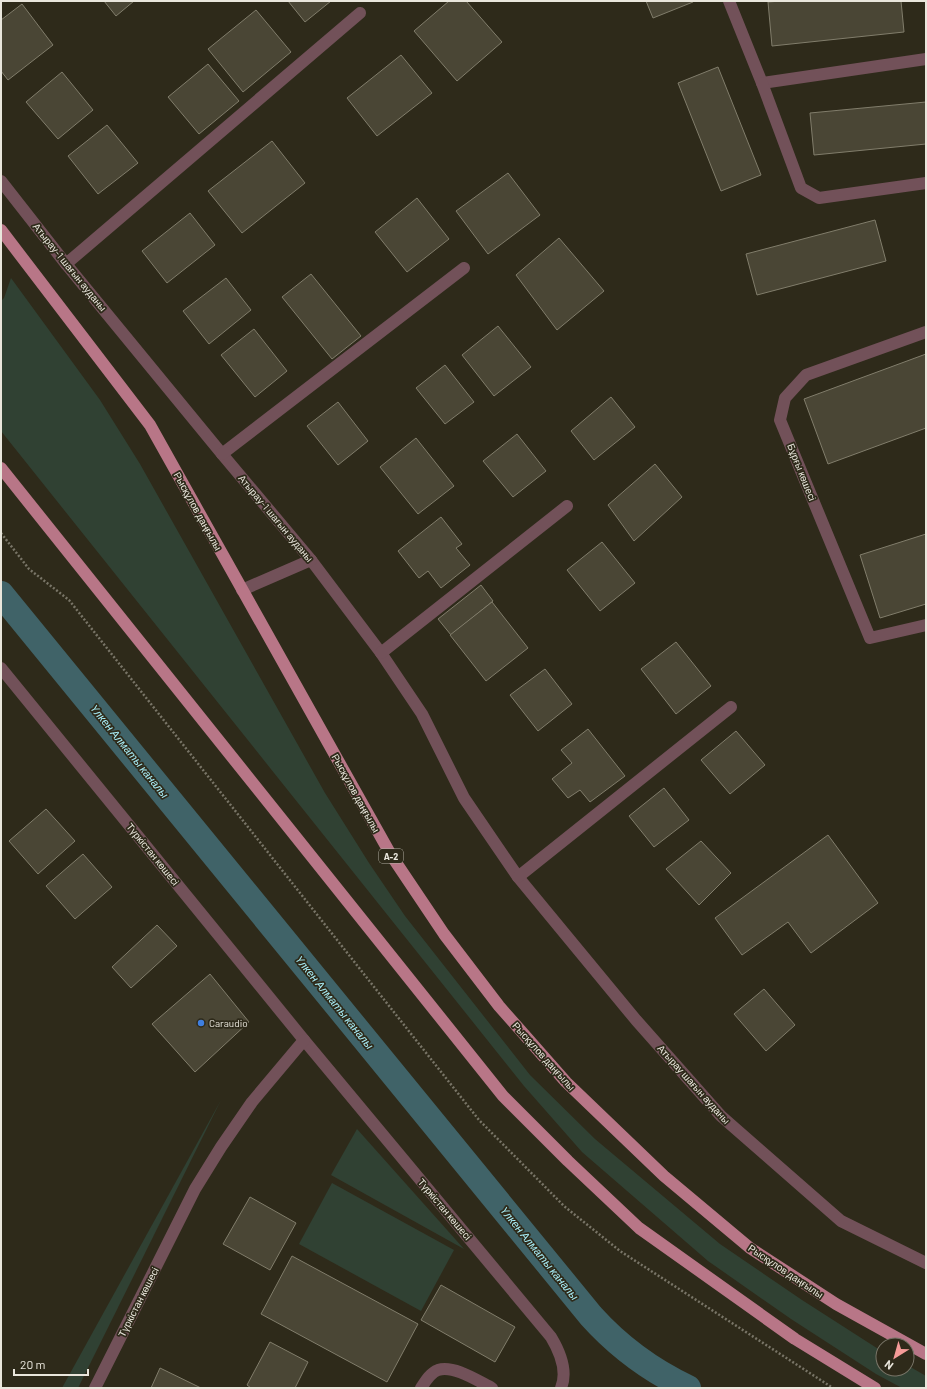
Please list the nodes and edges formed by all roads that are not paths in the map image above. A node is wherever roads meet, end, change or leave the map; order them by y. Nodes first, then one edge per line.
1 (729, 1) edge
2 (360, 12) dead end
3 (926, 59) edge
4 (762, 83) junction
5 (1, 181) edge
6 (926, 183) edge
7 (1, 230) edge
8 (66, 264) junction
9 (464, 268) dead end
10 (926, 332) edge
11 (222, 454) junction
12 (1, 468) edge
13 (567, 506) dead end
14 (311, 560) junction
15 (242, 590) junction
16 (926, 625) edge
17 (381, 653) junction
18 (1, 668) edge
19 (731, 707) dead end
20 (518, 877) junction
21 (304, 1040) junction
22 (926, 1263) edge
23 (926, 1354) edge
24 (95, 1388) edge
25 (421, 1388) edge
26 (492, 1388) edge
27 (561, 1388) edge
28 (875, 1388) edge

1 - 4 street
2 - 8 street
3 - 4 street
4 - 6 street
5 - 8 street, Атырау-1 шағын ауданы
7 - 15 main road, Рысқұлов даңғылы / A-2
8 - 11 street, Атырау-1 шағын ауданы
9 - 11 street
10 - 16 street, Бұрғы көшесі
11 - 14 street, Атырау-1 шағын ауданы
12 - 28 main road
13 - 17 street
14 - 15 street
14 - 17 street, Атырау-1 шағын ауданы
15 - 23 main road, Рысқұлов даңғылы / A-2
17 - 20 street, Атырау-1 шағын ауданы
18 - 21 street, Түркістан көшесі
19 - 20 street
20 - 22 street, Атырау шағын ауданы
21 - 24 street, Түркістан көшесі
21 - 27 street, Түркістан көшесі
25 - 26 street

